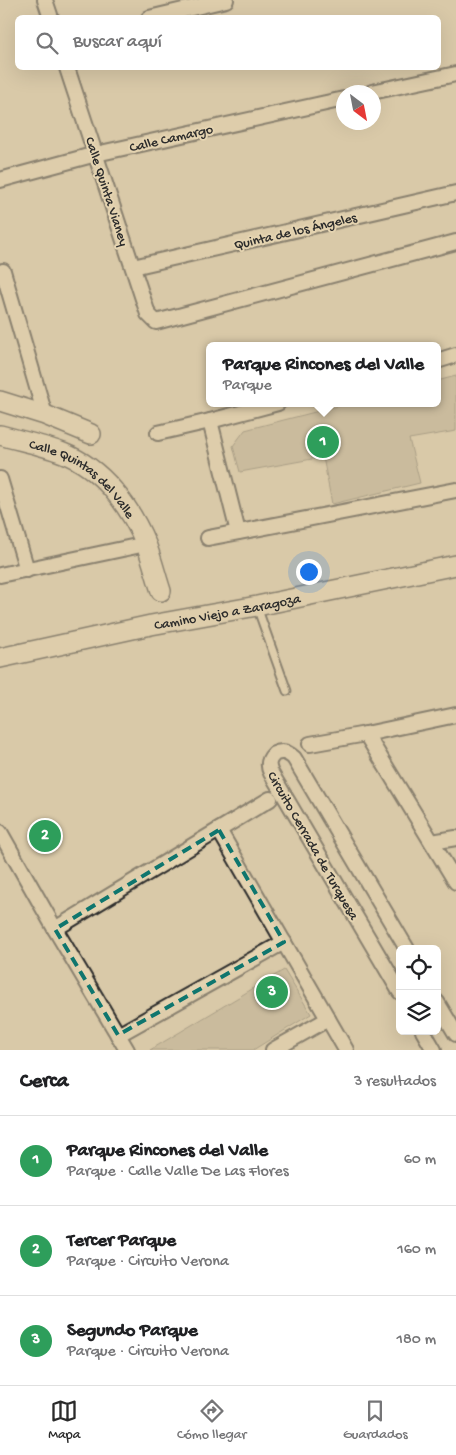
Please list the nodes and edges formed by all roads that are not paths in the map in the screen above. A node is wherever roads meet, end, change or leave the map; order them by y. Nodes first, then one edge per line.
1 (45, 0) edge
2 (226, 0) edge
3 (50, 15) edge
4 (162, 15) edge
5 (68, 70) edge
6 (456, 74) edge
7 (381, 90) edge
8 (336, 101) edge
9 (96, 154) junction
10 (0, 180) edge
11 (456, 193) edge
12 (456, 242) edge
13 (134, 267) junction
14 (3, 271) dead end
15 (6, 304) edge
16 (456, 355) edge
17 (441, 359) edge
18 (0, 401) edge
19 (263, 407) edge
20 (44, 414) junction
21 (210, 421) junction
22 (158, 433) dead end
23 (91, 434) dead end
24 (0, 435) edge
25 (0, 479) edge
26 (456, 490) edge
27 (238, 532) junction
28 (208, 538) dead end
29 (146, 544) junction
30 (456, 564) edge
31 (27, 570) junction
32 (0, 575) edge
33 (161, 591) dead end
34 (257, 606) junction
35 (0, 658) edge
36 (287, 691) dead end
37 (456, 715) edge
38 (366, 734) junction
39 (310, 744) dead end
40 (270, 799) dead end
41 (219, 830) junction
42 (0, 832) edge
43 (456, 838) edge
44 (432, 842) junction
45 (456, 882) edge
46 (55, 929) junction
47 (284, 942) junction
48 (405, 945) edge
49 (396, 985) edge
50 (441, 1009) edge
51 (328, 1019) junction
52 (456, 1034) edge
53 (118, 1035) junction
54 (425, 1035) edge
55 (127, 1050) edge
56 (273, 1050) edge
57 (346, 1050) edge
58 (434, 1050) edge

1 - 3 street
2 - 4 street
5 - 9 street, Calle Quinta Vianey
6 - 7 street
8 - 9 street, Calle Camargo
9 - 10 street, Calle Camargo
9 - 13 street, Calle Quinta Vianey
11 - 13 street, Quinta de los Ángeles
12 - 13 street, Calle Quinta Vianey
14 - 15 street
15 - 20 street
16 - 17 street
18 - 20 street
19 - 21 street
20 - 23 street
21 - 22 street
21 - 27 street
24 - 29 street, Calle Quintas del Valle
25 - 31 street
26 - 27 street
27 - 28 street
29 - 31 street
29 - 33 street, Calle Quintas del Valle
30 - 34 street, Camino Viejo a Zaragoza
31 - 32 street
34 - 35 street, Camino Viejo a Zaragoza
34 - 36 lane
37 - 38 street
38 - 39 street
38 - 44 street
40 - 41 street
41 - 46 street
41 - 47 street
42 - 46 street
43 - 44 street
44 - 45 street
46 - 53 street
47 - 51 street
47 - 53 street
48 - 49 street, Circuito Cerrada de Turquesa
50 - 52 street
51 - 56 street
51 - 57 street
53 - 55 street
54 - 58 street

